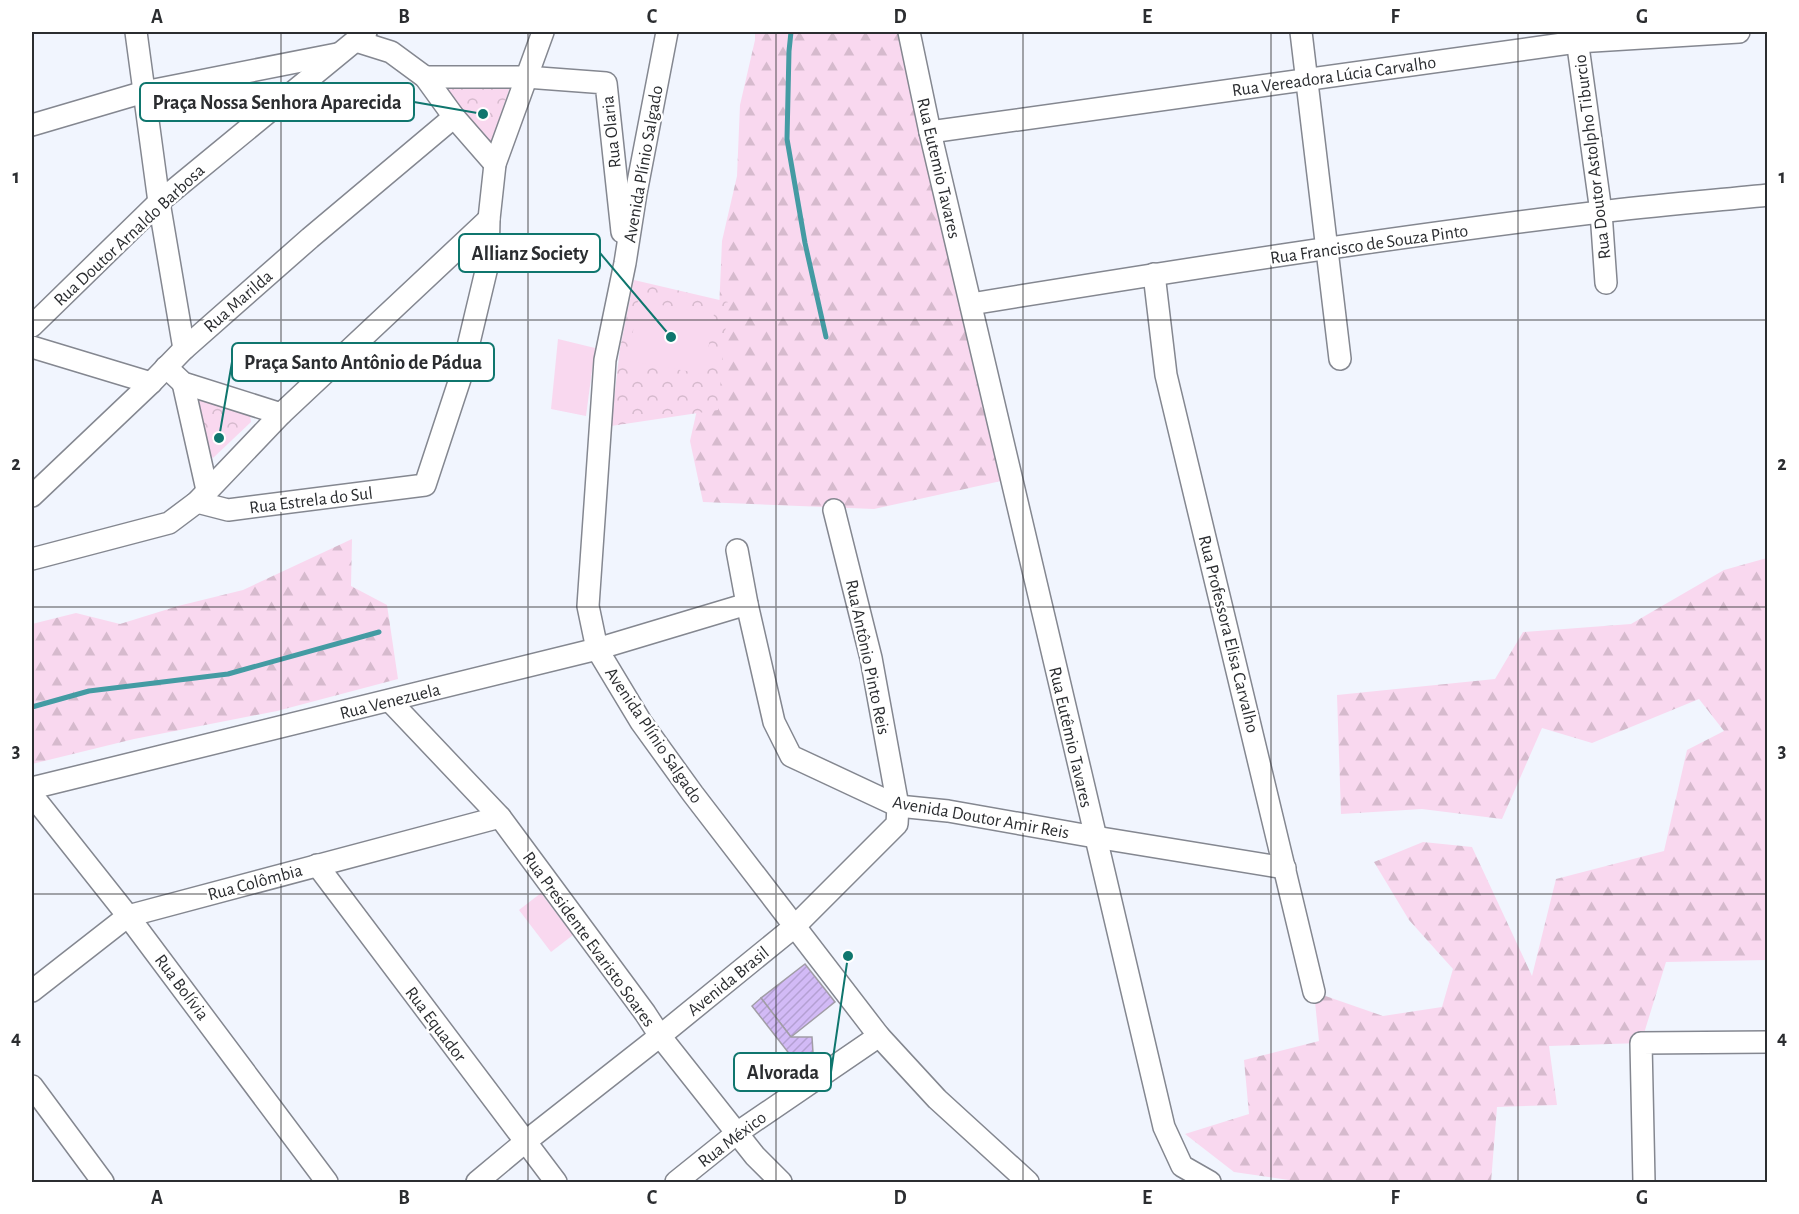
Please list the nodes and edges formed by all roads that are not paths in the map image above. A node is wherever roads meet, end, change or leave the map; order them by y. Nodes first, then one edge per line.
1 (136, 32) edge
2 (378, 32) edge
3 (543, 32) edge
4 (667, 32) edge
5 (909, 32) edge
6 (1301, 32) edge
7 (1739, 32) edge
8 (1577, 37) edge
9 (351, 41) edge
10 (391, 52) junction
11 (425, 77) junction
12 (526, 77) junction
13 (1308, 80) junction
14 (144, 92) junction
15 (454, 117) junction
16 (32, 126) edge
17 (930, 132) junction
18 (495, 165) junction
19 (1767, 195) edge
20 (159, 202) junction
21 (1601, 212) junction
22 (489, 219) junction
23 (1327, 249) junction
24 (625, 263) junction
25 (1154, 274) junction
26 (1606, 283) dead end
27 (971, 304) junction
28 (32, 326) edge
29 (32, 347) edge
30 (184, 348) junction
31 (1340, 359) dead end
32 (166, 367) junction
33 (151, 383) junction
34 (183, 383) junction
35 (281, 414) junction
36 (32, 496) edge
37 (202, 496) junction
38 (834, 510) dead end
39 (737, 550) dead end
40 (32, 559) edge
41 (747, 604) junction
42 (597, 649) junction
43 (390, 701) junction
44 (32, 788) edge
45 (32, 795) edge
46 (898, 806) junction
47 (500, 817) junction
48 (1095, 837) junction
49 (317, 865) junction
50 (1285, 868) junction
51 (128, 916) junction
52 (794, 927) junction
53 (32, 991) edge
54 (1314, 992) dead end
55 (660, 1036) junction
56 (879, 1036) junction
57 (1767, 1042) edge
58 (32, 1086) edge
59 (737, 1133) junction
60 (525, 1142) junction
61 (103, 1182) edge
62 (327, 1182) edge
63 (477, 1182) edge
64 (556, 1182) edge
65 (676, 1182) edge
66 (781, 1182) edge
67 (1028, 1182) edge
68 (1210, 1182) edge
69 (1644, 1182) edge

1 - 14 street
2 - 10 street
3 - 12 street
4 - 24 street, Avenida Plínio Salgado
5 - 17 street, Rua Eutemio Tavares
6 - 13 street
7 - 8 street, Rua Vereadora Lúcia Carvalho
8 - 13 street, Rua Vereadora Lúcia Carvalho
8 - 21 street, Rua Doutor Astolpho Tiburcio
9 - 10 street
9 - 14 street
9 - 20 street, Rua Doutor Arnaldo Barbosa
10 - 11 street
11 - 12 street
11 - 15 street
12 - 18 street
12 - 24 street, Rua Olaria
13 - 17 street, Rua Vereadora Lúcia Carvalho
13 - 23 street
14 - 16 street
14 - 20 street
15 - 18 street
15 - 30 street, Rua Marilda
17 - 27 street, Rua Eutemio Tavares
18 - 22 street
19 - 21 street, Rua Francisco de Souza Pinto
20 - 28 street, Rua Doutor Arnaldo Barbosa
20 - 30 street
21 - 23 street, Rua Francisco de Souza Pinto
21 - 26 street, Rua Doutor Astolpho Tiburcio
22 - 35 street
22 - 37 street, Rua Estrela do Sul
23 - 25 street, Rua Francisco de Souza Pinto
23 - 31 street
24 - 42 street, Avenida Plínio Salgado
25 - 27 street, Rua Francisco de Souza Pinto
25 - 50 street, Rua Professora Elisa Carvalho
27 - 48 street, Rua Eutêmio Tavares
29 - 33 street
30 - 32 street, Rua Marilda
32 - 33 street, Rua Marilda
32 - 34 street
33 - 36 street, Rua Marilda
34 - 35 street
34 - 37 street
35 - 37 street
37 - 40 street
38 - 46 street, Rua Antônio Pinto Reis
39 - 41 street, Avenida Doutor Amir Reis
41 - 42 street, Rua Venezuela
41 - 46 street, Avenida Doutor Amir Reis
42 - 43 street, Rua Venezuela
42 - 52 street, Avenida Plínio Salgado
43 - 44 street, Rua Venezuela
43 - 47 street, Rua Presidente Evaristo Soares
45 - 51 street, Rua Bolívia
46 - 48 street, Avenida Doutor Amir Reis
46 - 52 street, Avenida Brasil
47 - 49 street, Rua Colômbia
47 - 55 street, Rua Presidente Evaristo Soares
48 - 50 street, Avenida Doutor Amir Reis
48 - 68 street, Rua Eutêmio Tavares
49 - 51 street, Rua Colômbia
49 - 60 street, Rua Equador
50 - 54 street, Rua Professora Elisa Carvalho
51 - 53 street, Rua Colômbia
51 - 62 street, Rua Bolívia
52 - 55 street, Avenida Brasil
52 - 56 street, Avenida Plínio Salgado
55 - 59 street, Rua Presidente Evaristo Soares
55 - 60 street, Avenida Brasil
56 - 59 street, Rua México
56 - 67 street, Avenida Plínio Salgado
57 - 69 street
58 - 61 street
59 - 65 street, Rua México
59 - 66 street, Rua Presidente Evaristo Soares
60 - 63 street, Avenida Brasil
60 - 64 street, Rua Equador

